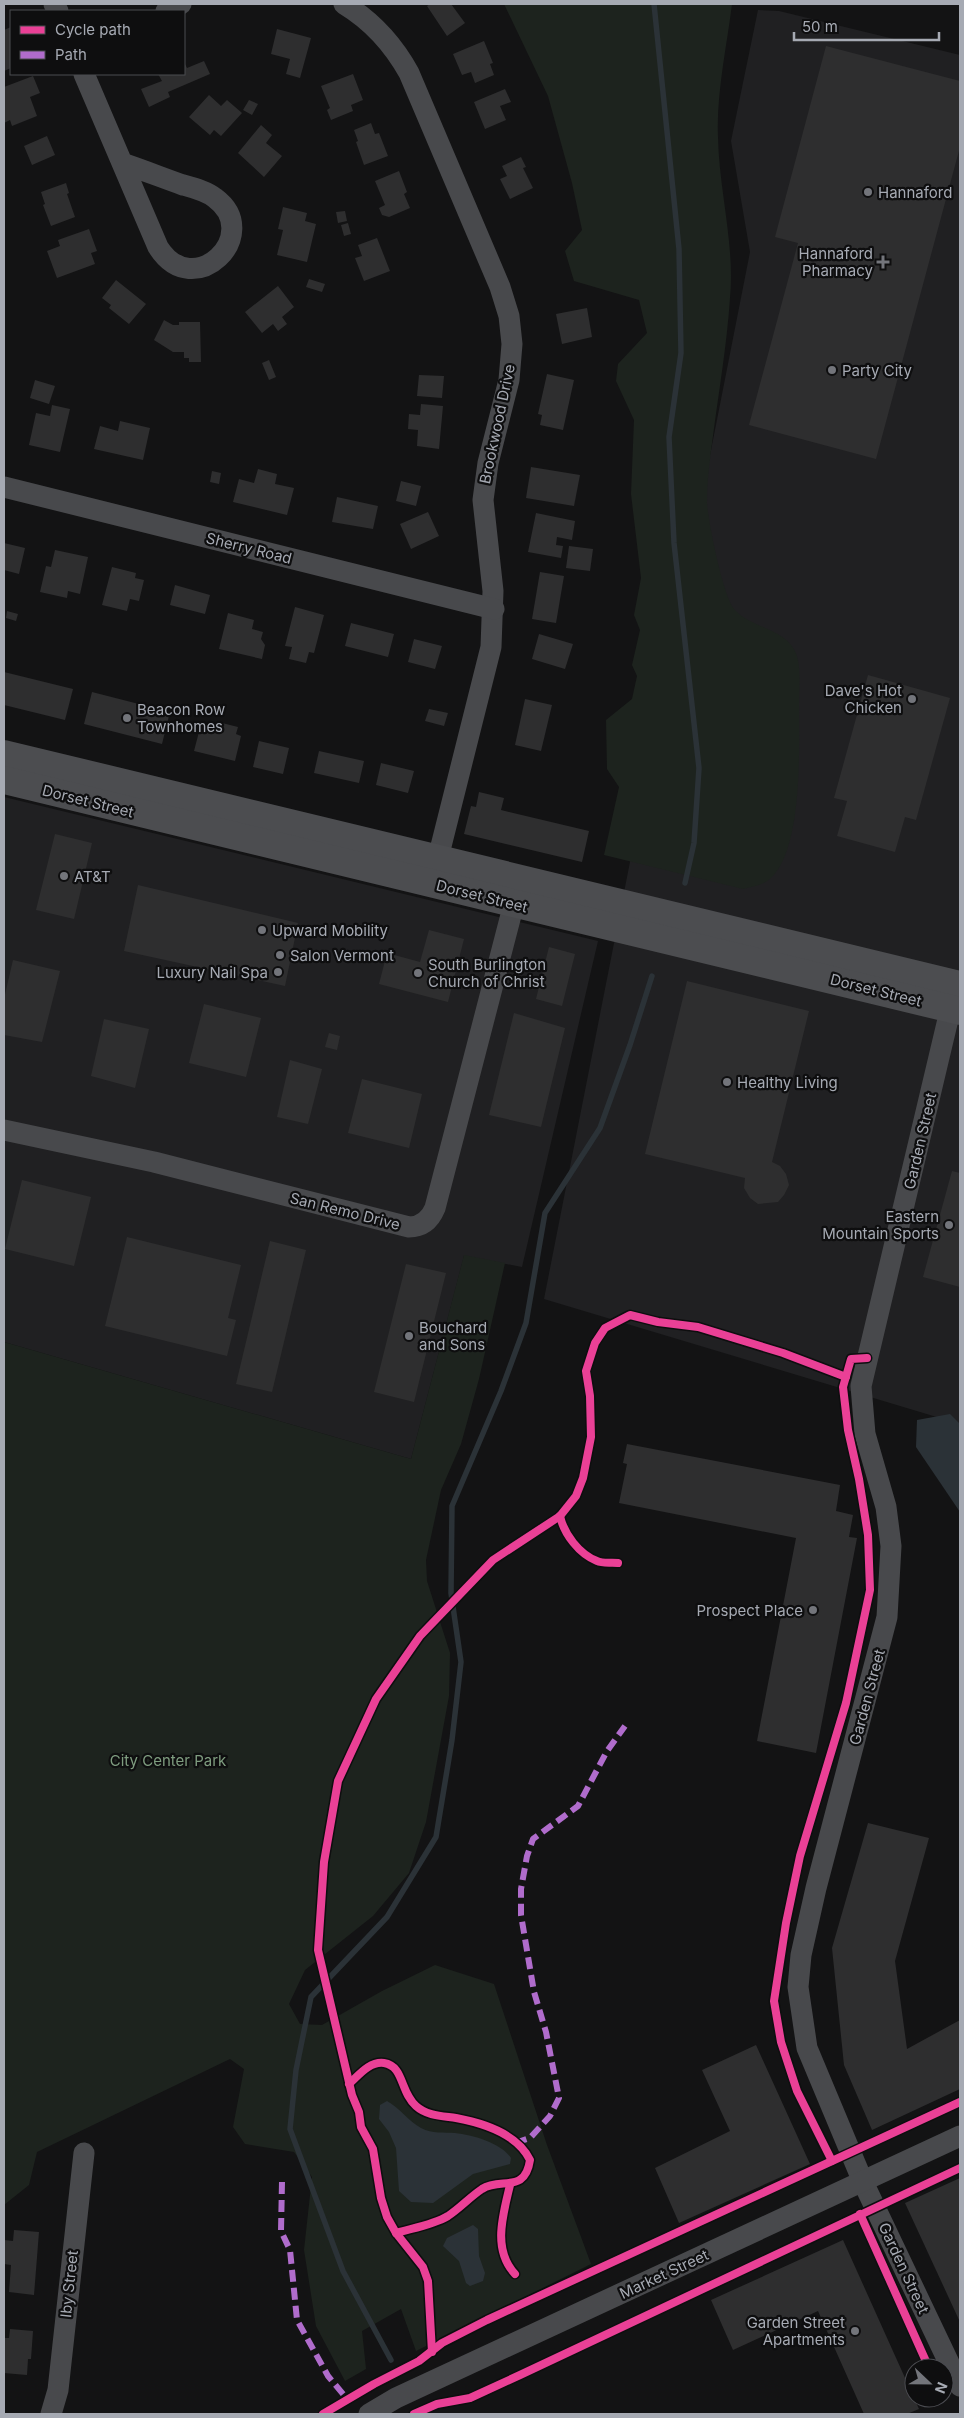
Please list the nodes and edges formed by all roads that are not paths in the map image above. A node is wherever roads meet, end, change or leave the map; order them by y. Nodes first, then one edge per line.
1 (181, 4) edge
2 (344, 4) edge
3 (168, 10) edge
4 (84, 75) edge
5 (122, 163) junction
6 (4, 488) edge
7 (494, 609) junction
8 (4, 754) edge
9 (4, 780) edge
10 (435, 871) junction
11 (517, 891) junction
12 (957, 997) edge
13 (4, 1130) edge
14 (960, 2136) edge
15 (84, 2153) dead end
16 (863, 2182) junction
17 (960, 2386) edge
18 (51, 2414) edge
19 (370, 2414) edge

1 - 3 street
2 - 7 street, Brookwood Drive
4 - 5 street
5 - 5 street
6 - 7 street, Sherry Road
7 - 10 street, Brookwood Drive
8 - 10 main road, Dorset Street
9 - 10 main road, Dorset Street
10 - 11 main road, Dorset Street
11 - 12 main road, Dorset Street
11 - 13 street, San Remo Drive
12 - 16 street, Garden Street
14 - 16 street, Market Street
15 - 18 street, Iby Street
16 - 17 street, Garden Street
16 - 19 street, Market Street

